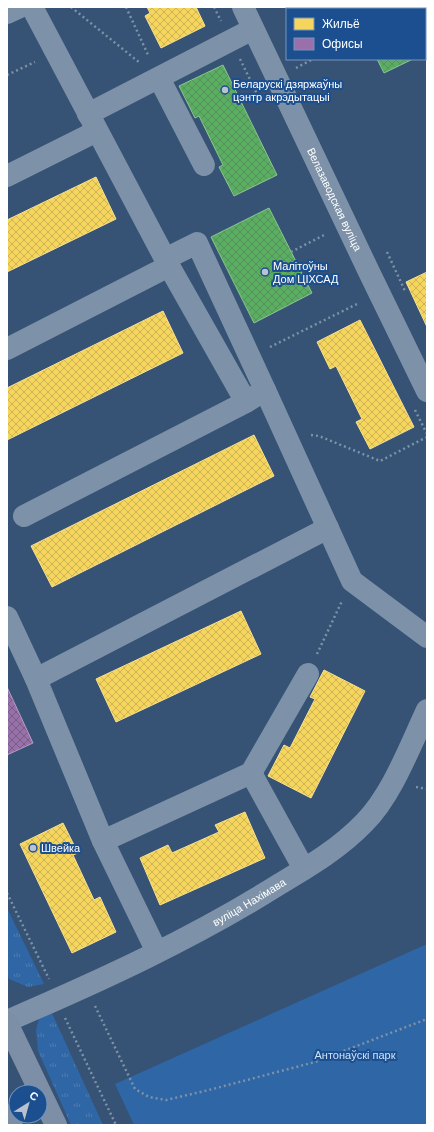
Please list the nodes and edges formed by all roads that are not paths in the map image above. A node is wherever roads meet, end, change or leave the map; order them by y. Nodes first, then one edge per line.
1 (20, 7) edge
2 (32, 7) edge
3 (243, 7) edge
4 (7, 13) edge
5 (253, 29) junction
6 (159, 78) junction
7 (92, 122) junction
8 (204, 165) dead end
9 (7, 176) edge
10 (167, 263) junction
11 (7, 350) edge
12 (265, 390) junction
13 (427, 391) edge
14 (246, 402) junction
15 (24, 516) dead end
16 (328, 528) junction
17 (7, 618) edge
18 (427, 637) edge
19 (308, 674) road end
20 (36, 679) junction
21 (427, 710) edge
22 (251, 773) junction
23 (102, 841) junction
24 (304, 869) junction
25 (157, 952) junction
26 (7, 1022) edge
27 (7, 1115) edge
28 (12, 1125) edge
29 (56, 1125) edge

1 - 4 street
2 - 7 street
3 - 5 street, Велазаводская вуліца
5 - 6 street
5 - 13 street, Велазаводская вуліца
6 - 7 street
6 - 8 street
7 - 9 street
7 - 10 street
10 - 11 street
10 - 12 street
10 - 14 street
12 - 14 street
12 - 16 street
14 - 15 street
16 - 18 street
16 - 20 street
17 - 20 street
19 - 22 street
20 - 23 street
21 - 24 street, вуліца Нахімава
22 - 23 street
22 - 24 street
23 - 25 street
24 - 25 street, вуліца Нахімава
25 - 26 street, вуліца Нахімава
26 - 29 main road
27 - 28 main road

